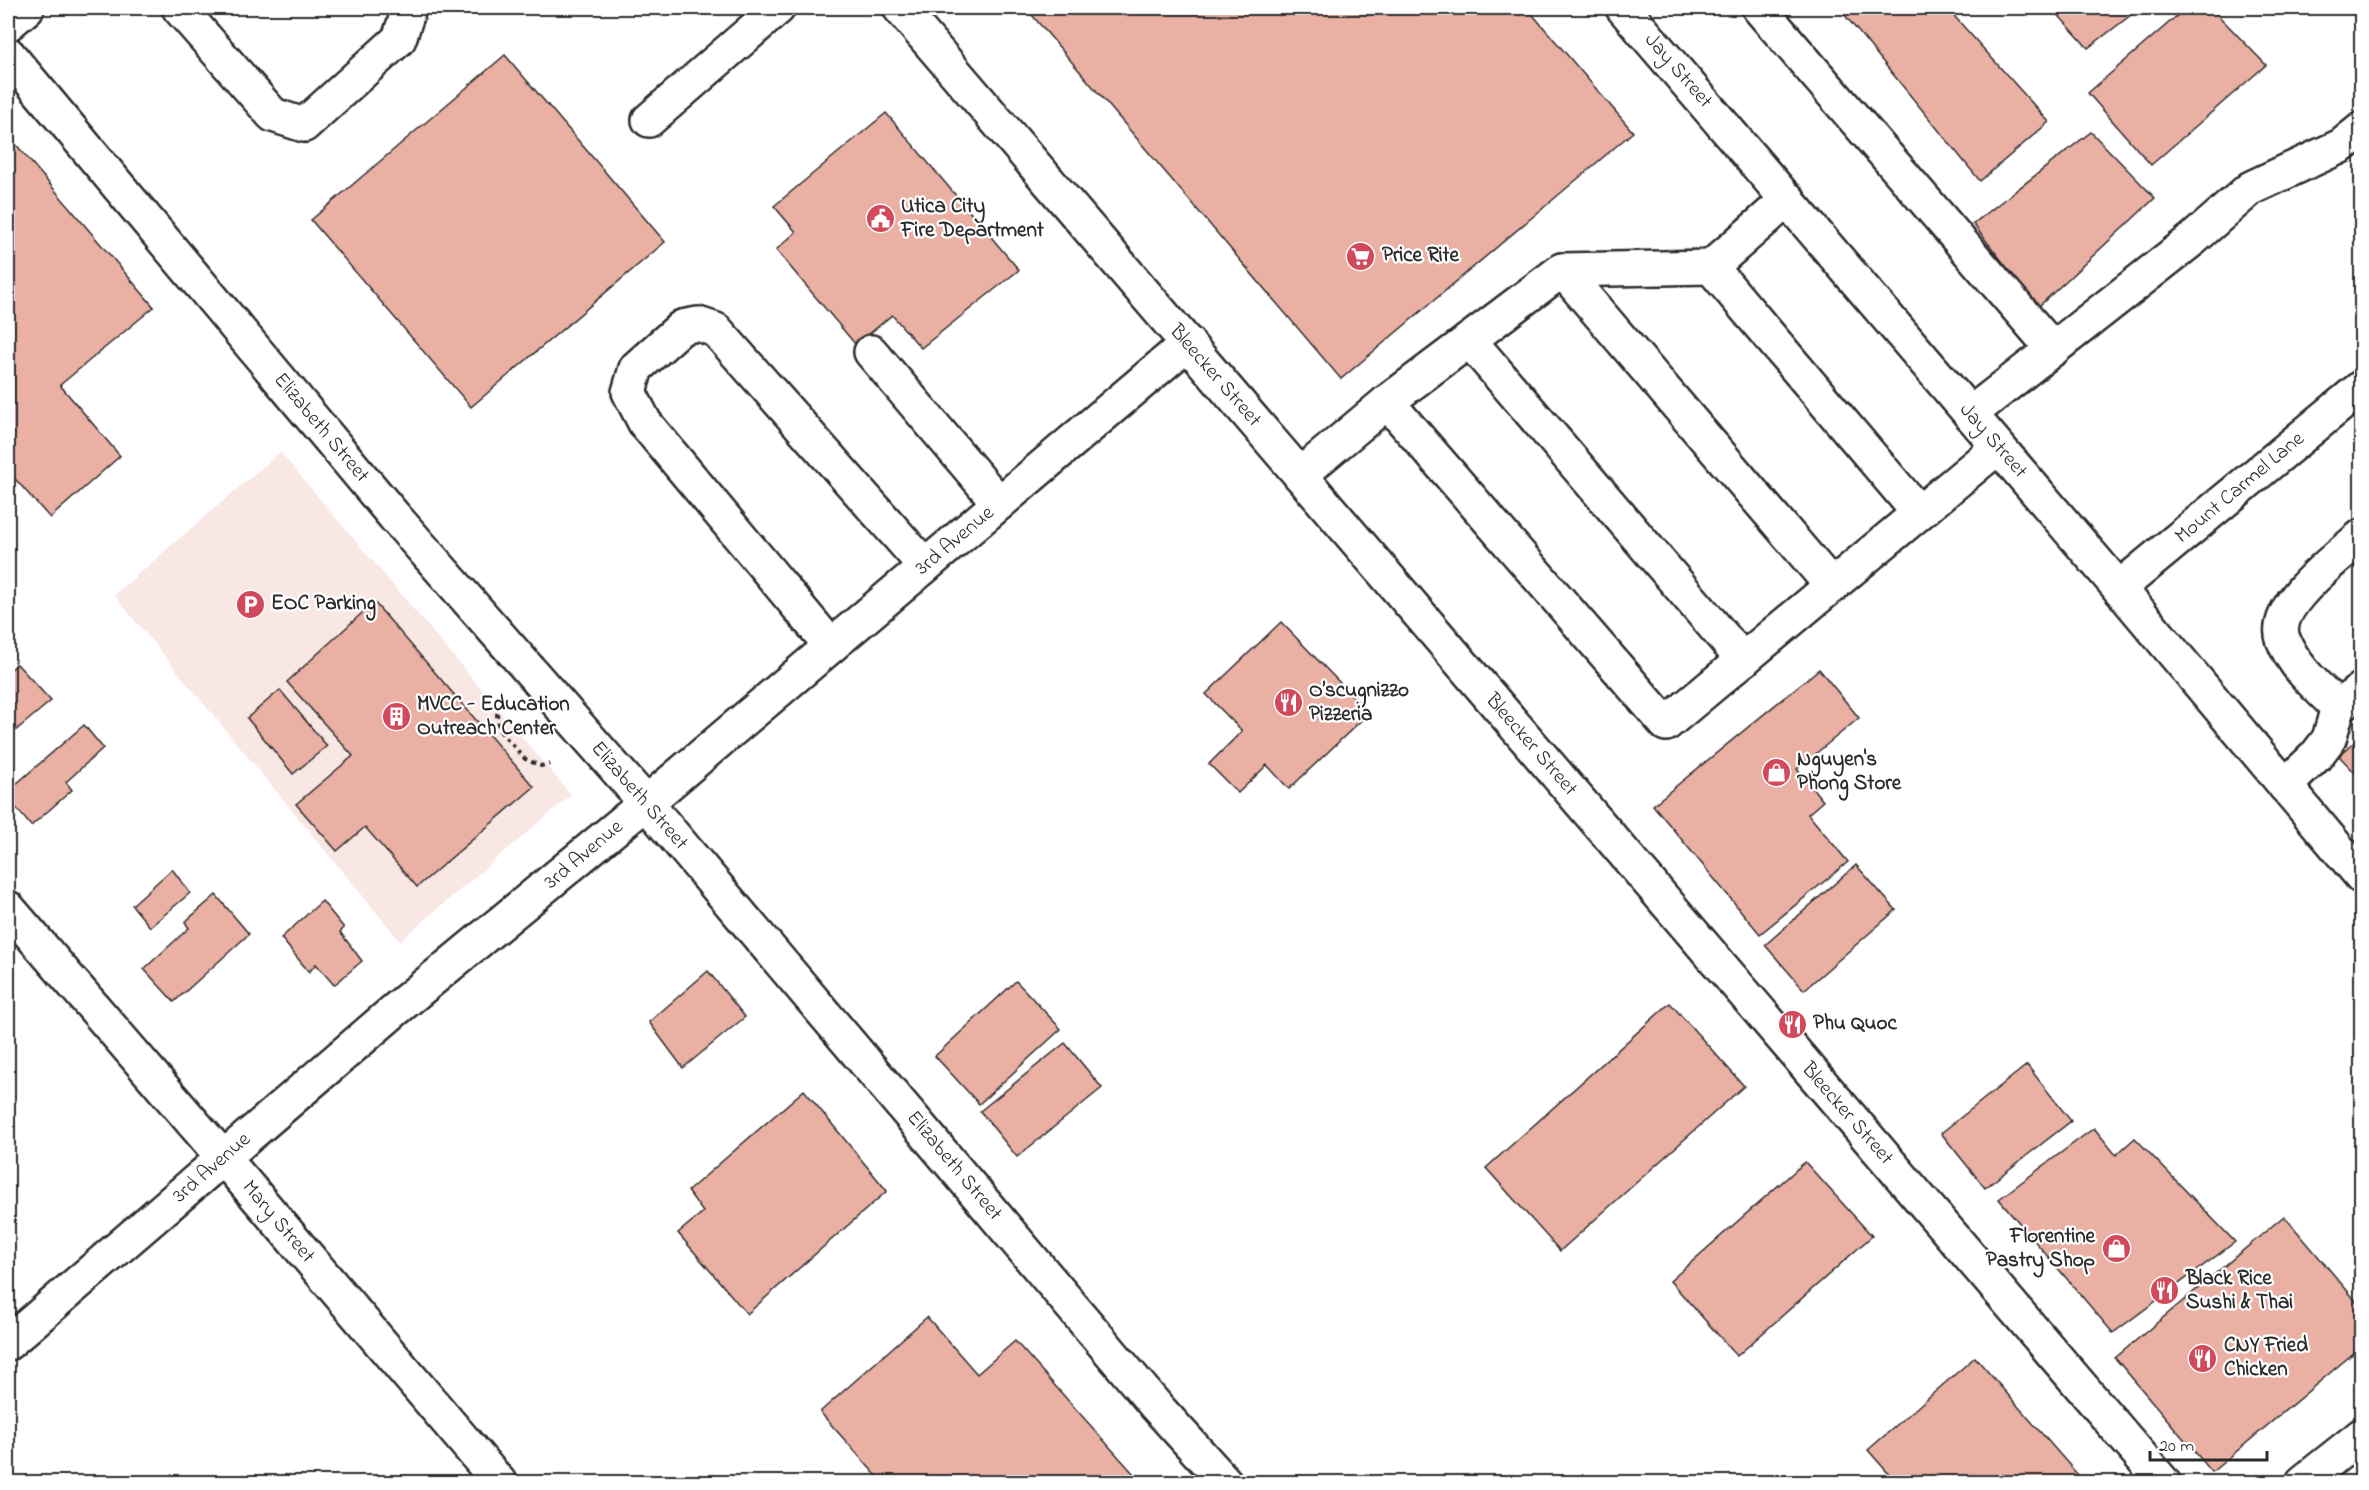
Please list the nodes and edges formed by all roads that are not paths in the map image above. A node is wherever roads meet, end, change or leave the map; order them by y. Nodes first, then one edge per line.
1 (27, 8) edge
2 (179, 8) edge
3 (404, 8) edge
4 (778, 8) edge
5 (900, 8) edge
6 (1623, 8) edge
7 (1759, 8) edge
8 (8, 24) edge
9 (8, 54) edge
10 (649, 120) dead end
11 (2361, 129) edge
12 (1788, 199) junction
13 (1711, 267) junction
14 (1562, 270) junction
15 (1469, 340) junction
16 (1188, 344) junction
17 (2053, 349) junction
18 (871, 352) dead end
19 (2361, 387) edge
20 (1387, 402) junction
21 (1971, 414) junction
22 (1998, 447) junction
23 (1300, 475) junction
24 (999, 503) junction
25 (1918, 512) junction
26 (2361, 536) edge
27 (925, 566) junction
28 (1832, 586) junction
29 (2119, 588) junction
30 (831, 646) junction
31 (1743, 660) junction
32 (2350, 698) edge
33 (2285, 786) junction
34 (646, 803) junction
35 (2361, 877) edge
36 (8, 908) edge
37 (224, 1159) junction
38 (8, 1343) edge
39 (2361, 1435) edge
40 (499, 1482) edge
41 (1225, 1482) edge
42 (2163, 1482) edge
43 (2303, 1482) edge

1 - 8 street
2 - 3 street
4 - 10 street
5 - 16 street, Bleecker Street
6 - 12 street, Jay Street
7 - 17 street
9 - 34 street, Elizabeth Street
11 - 17 street
12 - 13 street
12 - 21 street, Jay Street
13 - 14 street
13 - 25 street
14 - 15 street
14 - 28 street
15 - 20 street
15 - 31 street
16 - 23 street, Bleecker Street
16 - 24 street, 3rd Avenue
17 - 21 street
18 - 24 street
19 - 29 street, Mount Carmel Lane
20 - 23 street
20 - 31 street
21 - 22 street, Jay Street
22 - 25 street
22 - 29 street, Jay Street
23 - 42 street, Bleecker Street
24 - 27 street, 3rd Avenue
25 - 28 street
26 - 32 street
27 - 30 street, 3rd Avenue
27 - 30 street
28 - 31 street
29 - 33 street, Jay Street
30 - 34 street, 3rd Avenue
32 - 33 street
33 - 35 street, Jay Street
34 - 37 street, 3rd Avenue
34 - 41 street, Elizabeth Street
36 - 37 street, Mary Street
37 - 38 street, 3rd Avenue
37 - 40 street, Mary Street
39 - 43 street

